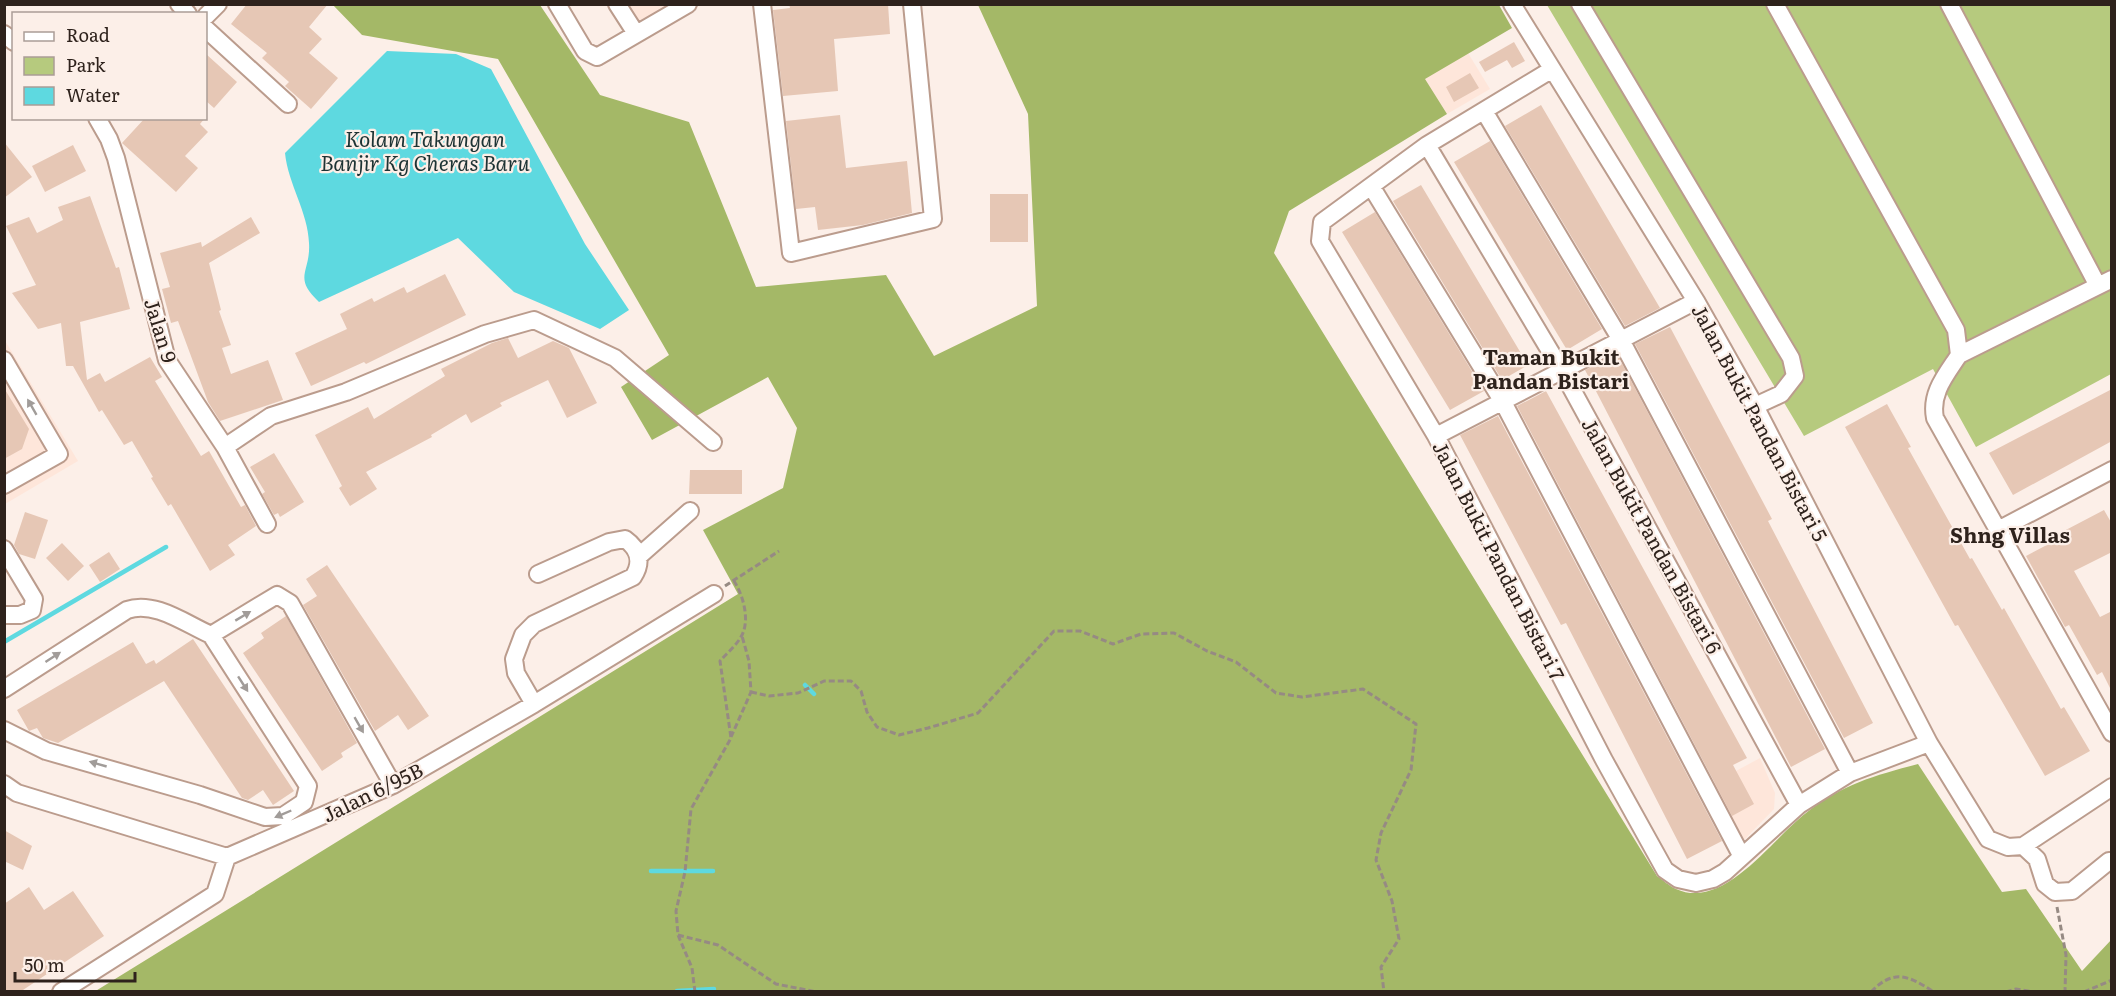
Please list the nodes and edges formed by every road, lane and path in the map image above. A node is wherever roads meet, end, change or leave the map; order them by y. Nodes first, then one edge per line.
1 (218, 4) edge
2 (557, 4) edge
3 (617, 4) edge
4 (688, 4) edge
5 (762, 4) edge
6 (912, 4) edge
7 (1512, 4) edge
8 (1580, 4) edge
9 (1775, 4) edge
10 (1949, 4) edge
11 (207, 15) edge
12 (207, 30) edge
13 (635, 32) junction
14 (1551, 70) junction
15 (288, 104) dead end
16 (1484, 111) junction
17 (98, 120) edge
18 (1427, 145) junction
19 (1371, 186) junction
20 (2105, 282) edge
21 (1696, 301) junction
22 (1621, 340) junction
23 (1959, 355) junction
24 (4, 360) edge
25 (1562, 371) junction
26 (1503, 402) junction
27 (1755, 406) junction
28 (1436, 436) junction
29 (713, 442) dead end
30 (225, 447) junction
31 (2112, 470) edge
32 (4, 485) edge
33 (690, 511) dead end
34 (267, 524) dead end
35 (1998, 530) junction
36 (4, 549) edge
37 (779, 552) dead end
38 (639, 557) junction
39 (538, 574) dead end
40 (734, 580) junction
41 (714, 594) joint
42 (4, 615) edge
43 (212, 635) junction
44 (742, 636) junction
45 (4, 689) edge
46 (751, 692) junction
47 (534, 704) junction
48 (4, 730) edge
49 (2112, 733) edge
50 (731, 738) junction
51 (1929, 743) junction
52 (1850, 773) junction
53 (4, 784) edge
54 (393, 784) junction
55 (2112, 787) edge
56 (1798, 805) junction
57 (2024, 846) junction
58 (1742, 855) junction
59 (227, 857) junction
60 (2109, 861) dead end
61 (2055, 892) junction
62 (678, 935) junction
63 (2112, 980) edge
64 (62, 992) edge
65 (695, 992) edge
66 (817, 992) edge
67 (1384, 992) edge
68 (1871, 992) edge
69 (1934, 992) edge
70 (2006, 992) edge
71 (2035, 992) edge
72 (2065, 992) edge
73 (2084, 992) edge

1 - 11 street
2 - 13 street
3 - 13 street
4 - 13 street
5 - 6 street
7 - 14 street, Jalan Bukit Pandan Bistari 5
8 - 27 street
9 - 23 street
10 - 20 street
12 - 15 street
14 - 16 street, Jalan Bukit Pandan Bistari 7
14 - 21 street, Jalan Bukit Pandan Bistari 5
16 - 18 street, Jalan Bukit Pandan Bistari 7
16 - 22 street
17 - 30 street, Jalan 9
18 - 19 street, Jalan Bukit Pandan Bistari 7
18 - 25 street, Jalan Bukit Pandan Bistari 6
19 - 26 street
19 - 28 street, Jalan Bukit Pandan Bistari 7
20 - 23 street
21 - 22 street
21 - 27 street, Jalan Bukit Pandan Bistari 5
22 - 25 street
22 - 52 street
23 - 35 street
32 -> 24 street
25 - 26 street
25 - 56 street, Jalan Bukit Pandan Bistari 6
26 - 28 street
26 - 58 street
27 - 51 street, Jalan Bukit Pandan Bistari 5
28 - 58 street, Jalan Bukit Pandan Bistari 7
29 - 30 street
30 - 34 street, Jalan 9
31 - 35 street
33 - 38 street
35 - 49 street
36 - 42 street
37 - 40 path
38 - 39 street
38 - 47 street
40 - 41 path
40 - 44 path
41 - 47 street, Jalan 6/95B
45 -> 43 street
43 -> 48 street
43 -> 54 street
44 - 46 path
44 - 50 path
46 - 50 path
46 - 67 path
47 - 54 street, Jalan 6/95B
50 - 62 path
51 - 52 street, Jalan Bukit Pandan Bistari 7
51 - 57 street, Jalan Bukit Pandan Bistari 5
52 - 56 street, Jalan Bukit Pandan Bistari 7
53 - 59 street
54 - 59 street, Jalan 6/95B
55 - 57 street
56 - 58 street, Jalan Bukit Pandan Bistari 7
57 - 61 street
59 - 64 street
60 - 61 street
61 - 72 path
62 - 65 path
62 - 66 path
63 - 73 path
68 - 69 path
70 - 71 path

